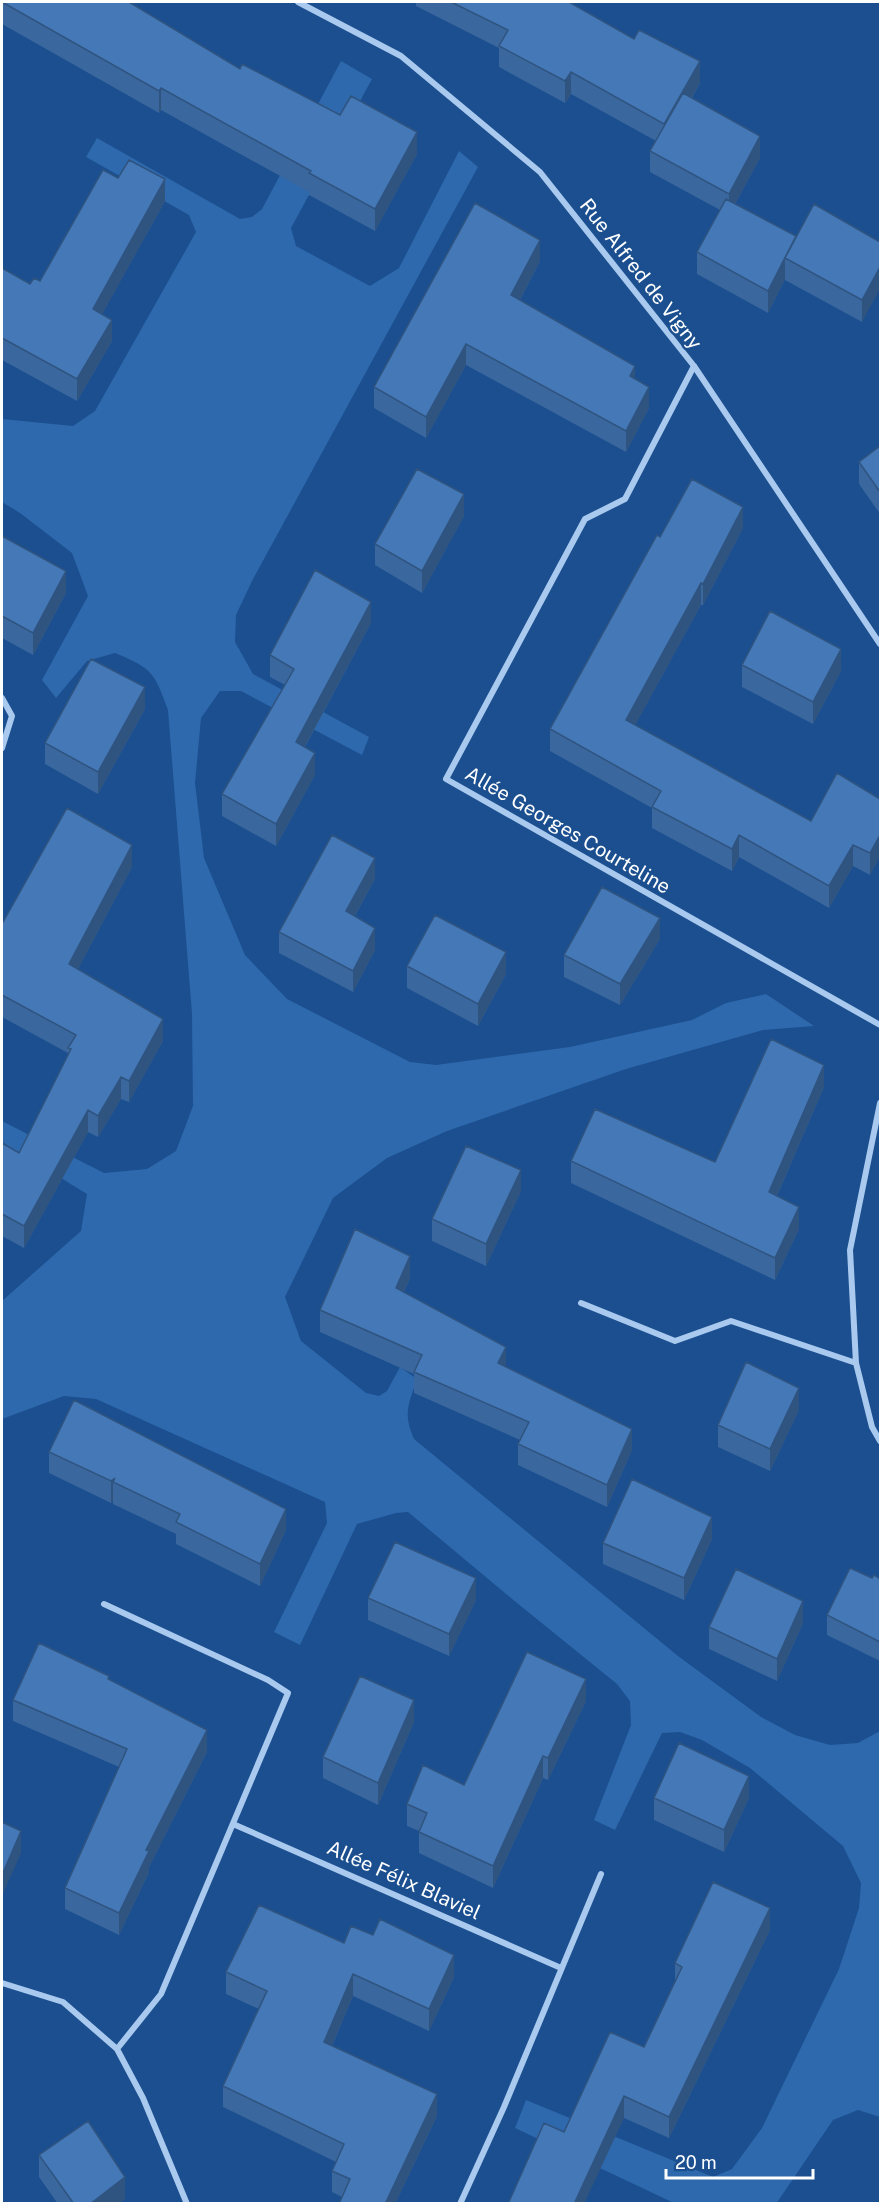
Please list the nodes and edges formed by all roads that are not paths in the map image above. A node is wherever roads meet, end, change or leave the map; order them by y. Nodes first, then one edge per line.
1 (298, 2) edge
2 (694, 366) junction
3 (880, 644) edge
4 (2, 698) edge
5 (2, 747) edge
6 (880, 1025) edge
7 (880, 1103) edge
8 (580, 1303) dead end
9 (856, 1363) junction
10 (880, 1441) edge
11 (104, 1604) dead end
12 (233, 1824) junction
13 (601, 1874) dead end
14 (561, 1968) junction
15 (2, 1983) edge
16 (117, 2049) junction
17 (187, 2204) edge
18 (459, 2204) edge

1 - 2 street, Rue Alfred de Vigny
2 - 3 street, Rue Alfred de Vigny
2 - 6 street, Allée Georges Courteline
4 - 5 street
7 - 9 street
8 - 9 street
9 - 10 street
11 - 12 street
12 - 14 street, Allée Félix Blaviel
12 - 16 street
13 - 14 street
14 - 18 street
15 - 16 street
16 - 17 street

